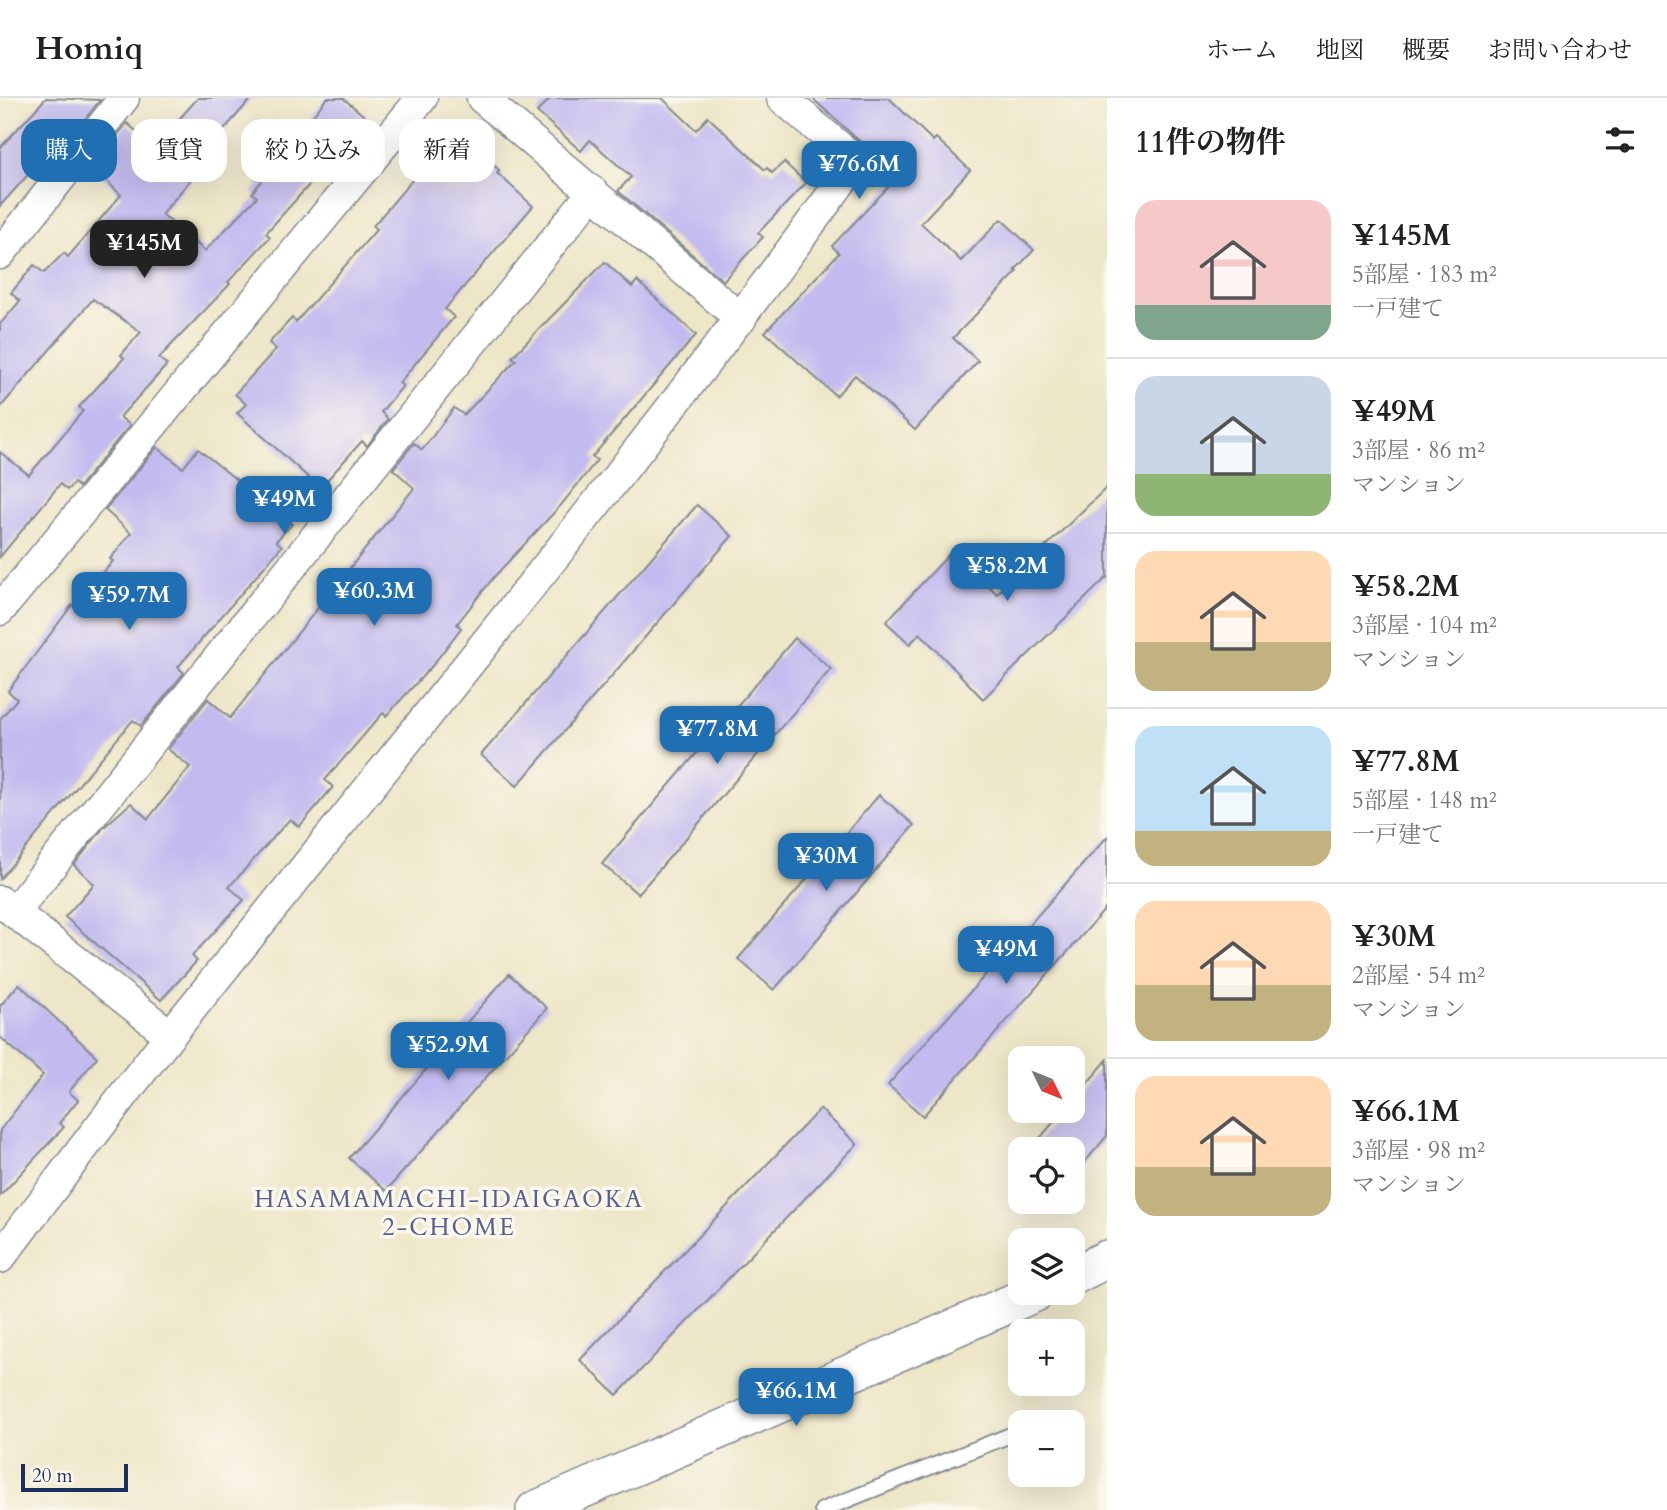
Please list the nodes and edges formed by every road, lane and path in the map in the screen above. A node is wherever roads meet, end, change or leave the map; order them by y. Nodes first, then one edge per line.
1 (124, 98) edge
2 (422, 98) edge
3 (482, 98) edge
4 (782, 98) edge
5 (593, 192) junction
6 (0, 254) edge
7 (741, 319) junction
8 (0, 610) edge
9 (7, 906) edge
10 (170, 1035) junction
11 (0, 1258) edge
12 (1107, 1259) edge
13 (1085, 1270) edge
14 (1008, 1305) edge
15 (1008, 1436) edge
16 (535, 1510) edge
17 (822, 1510) edge

1 - 6 street
2 - 8 street
3 - 5 street
4 - 7 street
5 - 7 street
5 - 9 street
7 - 10 street
9 - 10 street
10 - 11 street
12 - 13 street
14 - 16 street
15 - 17 lane

